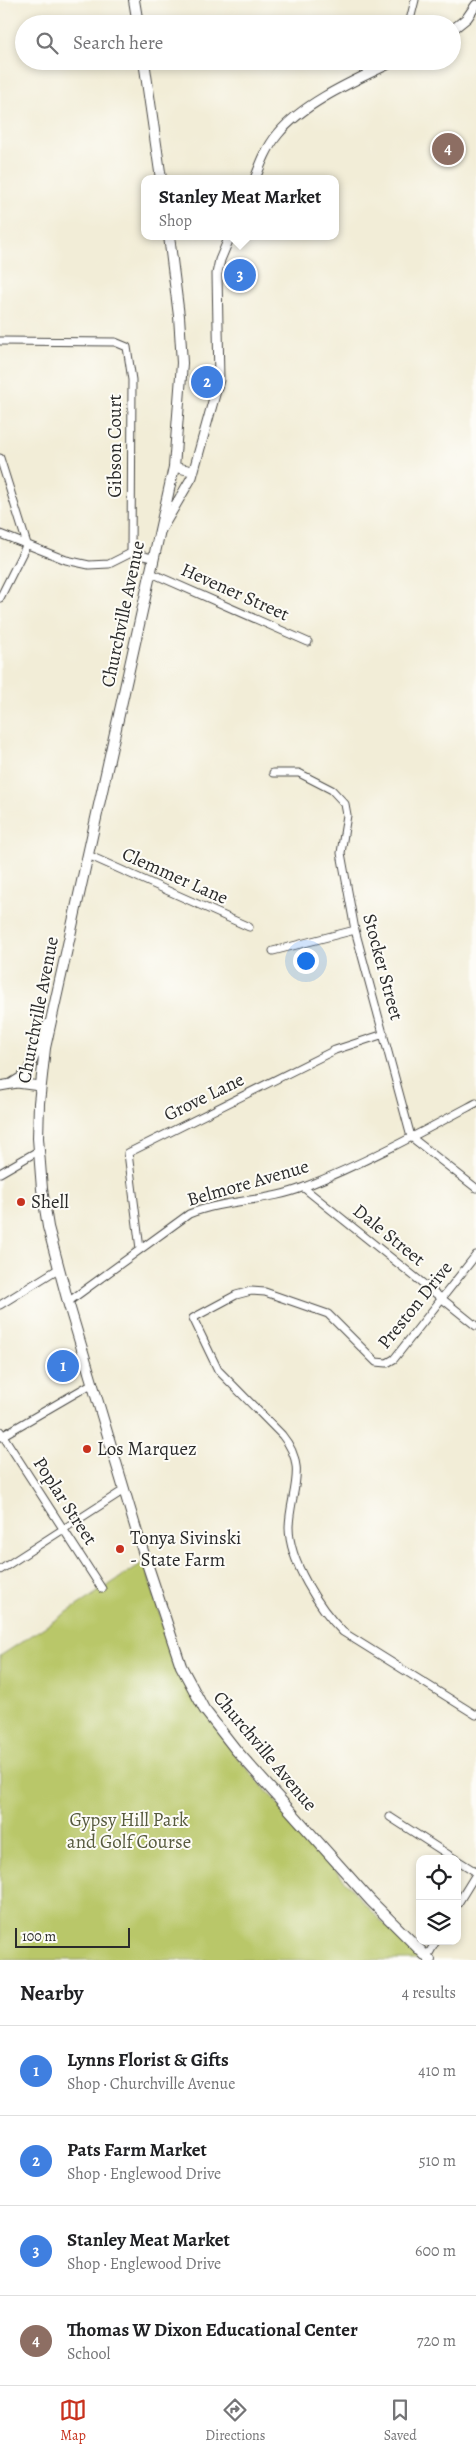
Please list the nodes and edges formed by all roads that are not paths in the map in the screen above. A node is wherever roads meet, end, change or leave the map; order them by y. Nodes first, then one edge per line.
1 (134, 0) edge
2 (415, 0) edge
3 (476, 5) edge
4 (136, 15) edge
5 (411, 15) edge
6 (461, 23) edge
7 (145, 70) edge
8 (368, 70) edge
9 (376, 70) edge
10 (365, 75) junction
11 (160, 175) edge
12 (257, 175) edge
13 (170, 240) edge
14 (229, 240) edge
15 (0, 342) edge
16 (0, 458) edge
17 (174, 467) junction
18 (192, 471) junction
19 (0, 534) edge
20 (158, 534) junction
21 (28, 544) junction
22 (131, 553) junction
23 (152, 558) junction
24 (149, 572) junction
25 (0, 598) edge
26 (308, 642) dead end
27 (273, 773) dead end
28 (88, 855) junction
29 (249, 926) dead end
30 (355, 930) junction
31 (273, 951) dead end
32 (52, 1016) junction
33 (384, 1034) junction
34 (11, 1084) junction
35 (0, 1086) edge
36 (40, 1086) junction
37 (476, 1103) edge
38 (411, 1137) junction
39 (38, 1151) junction
40 (0, 1173) edge
41 (304, 1188) junction
42 (476, 1188) edge
43 (140, 1249) junction
44 (476, 1255) edge
45 (58, 1269) junction
46 (441, 1298) junction
47 (68, 1302) junction
48 (0, 1305) edge
49 (476, 1326) edge
50 (93, 1383) junction
51 (1, 1435) edge
52 (124, 1490) junction
53 (64, 1529) junction
54 (0, 1570) edge
55 (102, 1589) dead end
56 (476, 1715) edge
57 (390, 1817) dead end
58 (450, 1855) edge
59 (461, 1862) edge
60 (476, 1873) edge
61 (460, 1900) edge
62 (434, 1945) edge
63 (428, 1958) edge

1 - 4 main road
2 - 5 street
3 - 6 street
7 - 11 main road
8 - 10 street
9 - 10 street
10 - 12 street
13 - 17 main road, Churchville Avenue
14 - 18 street
15 - 22 street, Gibson Court
16 - 21 street
17 - 18 street
17 - 20 main road, Churchville Avenue
18 - 20 street
19 - 21 street
20 - 23 main road, Churchville Avenue
21 - 22 street
21 - 25 street
22 - 23 street
23 - 24 main road, Churchville Avenue
24 - 26 street, Hevener Street
24 - 28 main road, Churchville Avenue
27 - 30 street, Stocker Street
28 - 29 street, Clemmer Lane
28 - 32 main road, Churchville Avenue
30 - 31 street
30 - 33 street, Stocker Street
32 - 34 street
32 - 36 main road, Churchville Avenue
33 - 38 street, Stocker Street
33 - 43 street, Grove Lane
34 - 35 street
34 - 36 street
36 - 39 main road, Churchville Avenue
37 - 38 street, Belmore Avenue
38 - 41 street, Belmore Avenue
38 - 42 street
39 - 40 street
39 - 45 main road, Churchville Avenue
41 - 43 street, Belmore Avenue
41 - 46 street, Dale Street
43 - 47 street, Belmore Avenue
44 - 46 street, Preston Drive
45 - 47 main road, Churchville Avenue
45 - 48 street
46 - 49 street, Dale Street
46 - 56 street, Preston Drive
47 - 50 main road, Churchville Avenue
50 - 51 street
50 - 52 main road, Churchville Avenue
51 - 53 street, Poplar Street
52 - 53 street
52 - 63 main road, Churchville Avenue
53 - 54 street
53 - 55 street, Poplar Street
57 - 58 street
59 - 60 street
60 - 61 street
62 - 63 street

